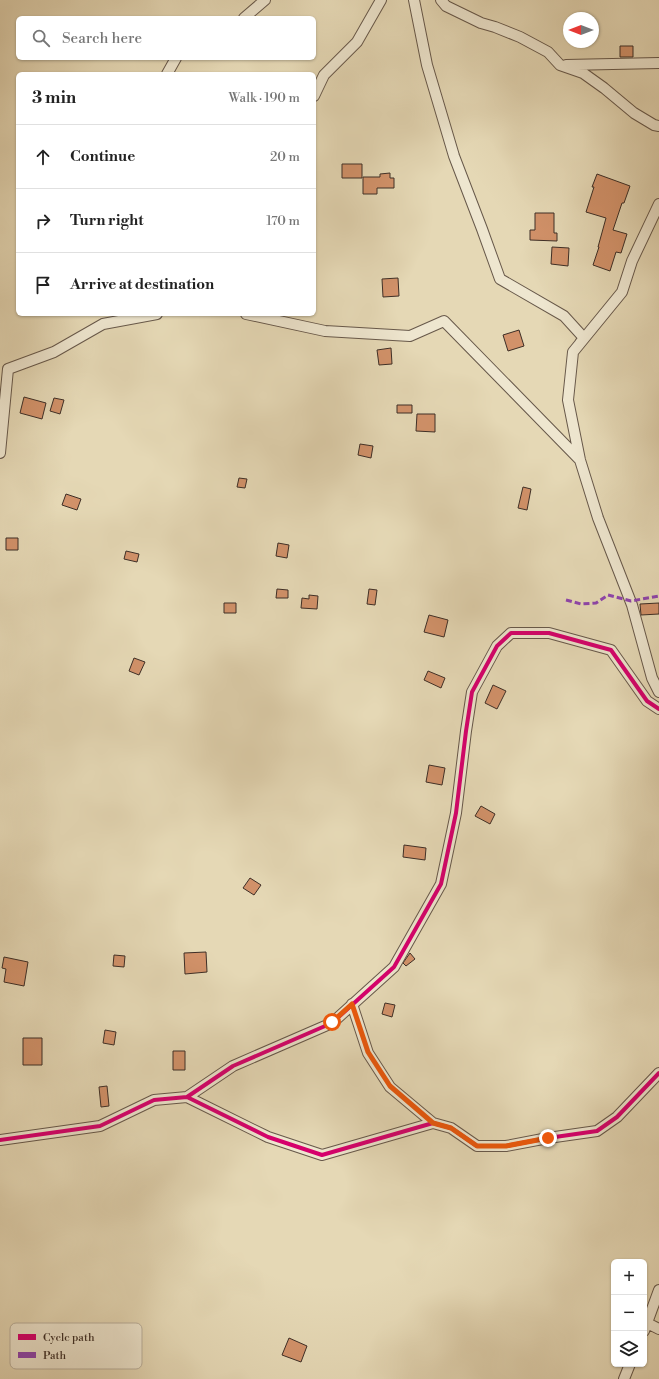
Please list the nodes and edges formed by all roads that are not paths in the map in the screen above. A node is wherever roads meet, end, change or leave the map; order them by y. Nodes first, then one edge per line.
1 (265, 0) edge
2 (381, 0) edge
3 (414, 0) edge
4 (441, 0) edge
5 (246, 16) edge
6 (175, 60) edge
7 (659, 63) edge
8 (560, 65) junction
9 (168, 72) edge
10 (316, 92) edge
11 (659, 126) edge
12 (659, 204) edge
13 (146, 316) edge
14 (255, 316) edge
15 (573, 352) junction
16 (0, 453) edge
17 (580, 460) junction
18 (659, 692) edge
19 (659, 709) edge
20 (352, 1004) junction
21 (659, 1072) edge
22 (187, 1097) junction
23 (433, 1123) junction
24 (0, 1140) edge
25 (659, 1290) edge
26 (647, 1324) edge
27 (647, 1327) edge
28 (659, 1329) edge
29 (629, 1367) edge
30 (624, 1379) edge

1 - 5 street
2 - 10 street
3 - 15 street
4 - 8 street
6 - 9 street
7 - 8 street
8 - 11 street
12 - 15 street
13 - 16 street
14 - 17 street
15 - 17 street
17 - 18 street
19 - 20 street
20 - 22 street
20 - 23 street
21 - 23 street
22 - 23 street
22 - 24 street
25 - 26 street
27 - 28 street
29 - 30 street

